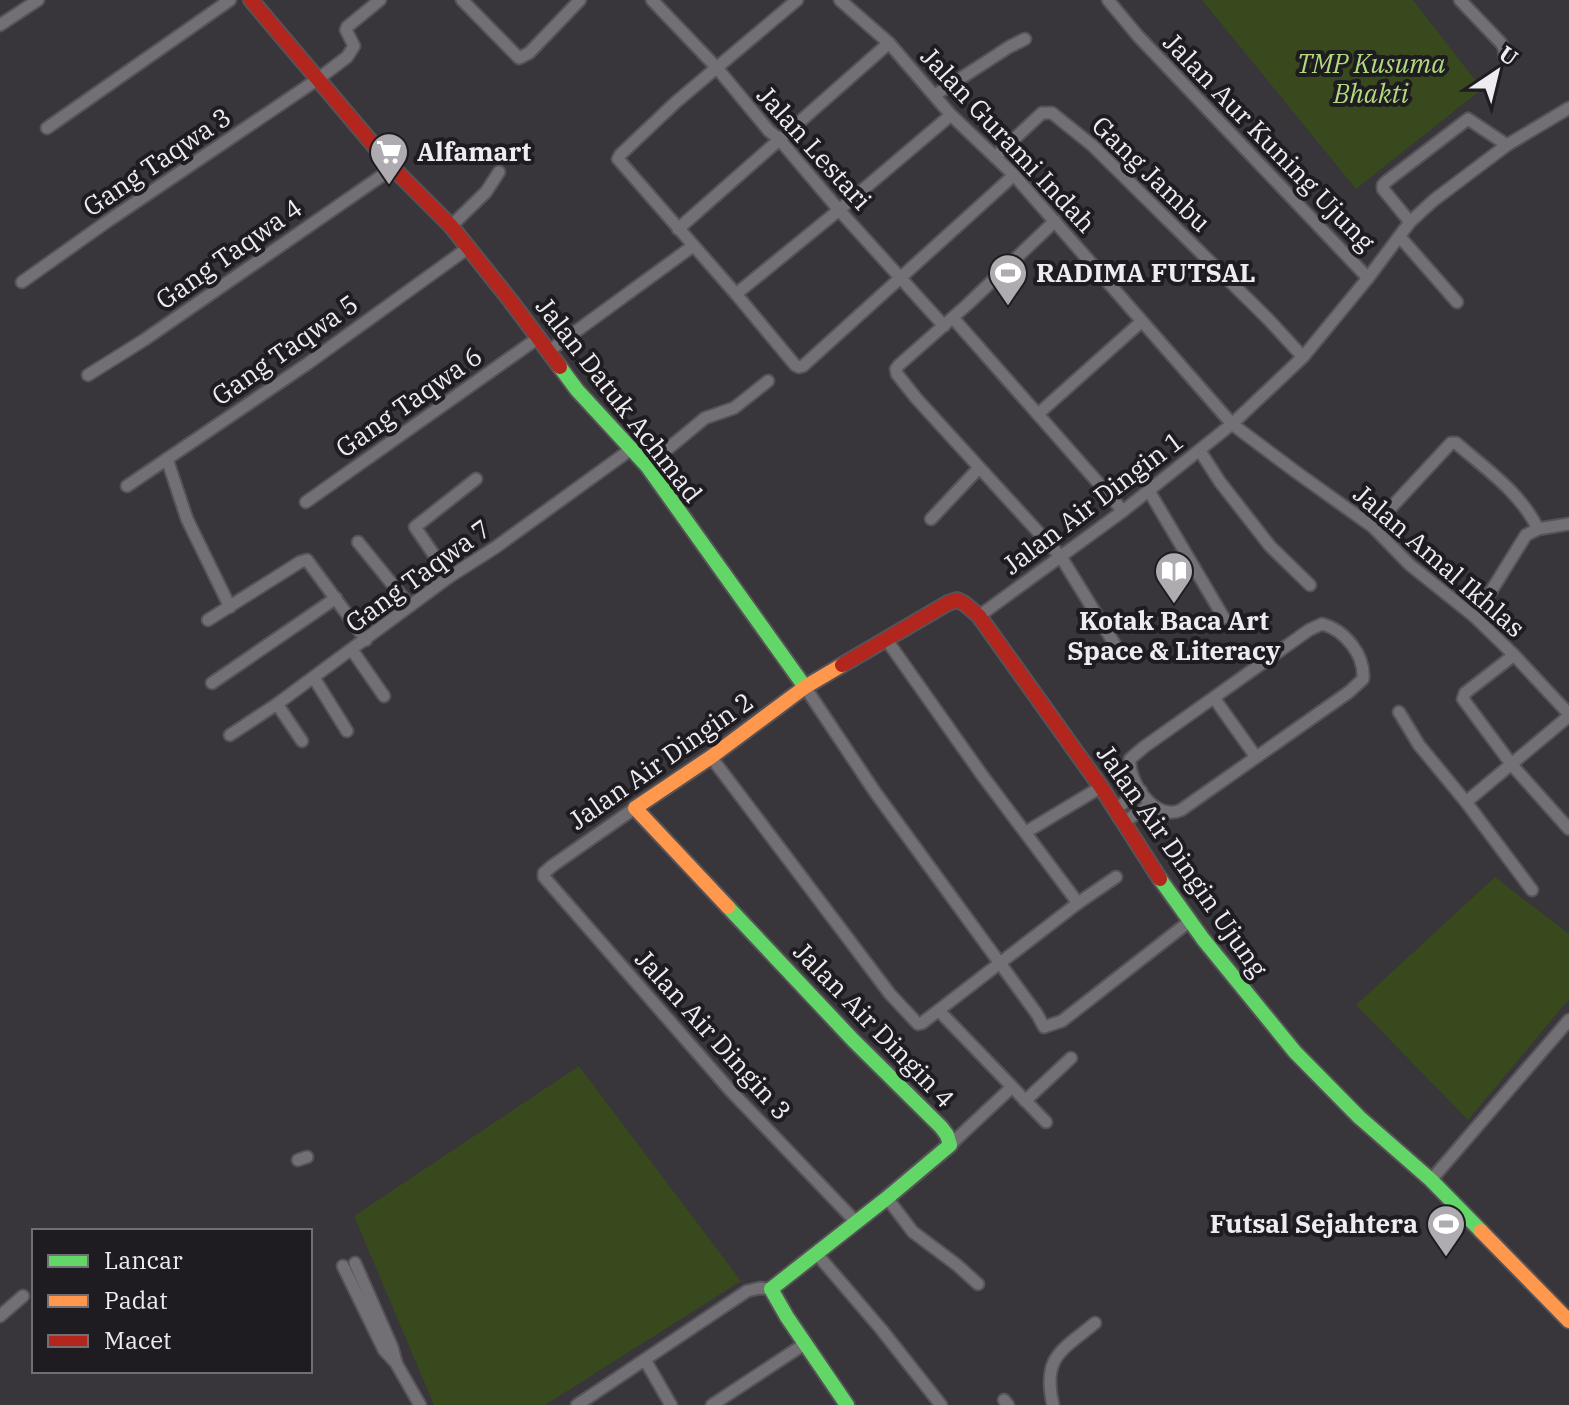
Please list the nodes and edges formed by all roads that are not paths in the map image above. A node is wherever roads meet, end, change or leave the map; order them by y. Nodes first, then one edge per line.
1 (38, 0) edge
2 (230, 0) edge
3 (251, 0) edge
4 (380, 0) edge
5 (462, 0) edge
6 (580, 0) edge
7 (652, 0) edge
8 (797, 0) edge
9 (840, 0) edge
10 (1108, 0) edge
11 (1460, 0) edge
12 (0, 25) edge
13 (1025, 39) dead end
14 (889, 43) junction
15 (1505, 57) dead end
16 (717, 68) junction
17 (318, 79) junction
18 (935, 95) junction
19 (1569, 108) edge
20 (951, 115) junction
21 (47, 128) dead end
22 (779, 139) junction
23 (1507, 145) junction
24 (995, 157) junction
25 (393, 168) junction
26 (499, 172) dead end
27 (1014, 175) junction
28 (839, 210) junction
29 (1055, 221) junction
30 (1410, 222) junction
31 (451, 226) junction
32 (678, 229) junction
33 (1400, 237) junction
34 (693, 246) junction
35 (468, 248) junction
36 (901, 278) junction
37 (1368, 278) junction
38 (22, 282) dead end
39 (736, 294) junction
40 (1457, 302) dead end
41 (948, 322) junction
42 (1141, 322) junction
43 (538, 338) junction
44 (549, 351) junction
45 (1303, 357) junction
46 (88, 375) dead end
47 (768, 381) dead end
48 (1038, 414) junction
49 (1232, 424) junction
50 (630, 450) junction
51 (1200, 451) junction
52 (167, 459) junction
53 (647, 466) junction
54 (979, 468) junction
55 (476, 479) dead end
56 (127, 486) dead end
57 (1149, 491) junction
58 (306, 502) dead end
59 (1123, 511) junction
60 (931, 519) dead end
61 (1569, 524) edge
62 (1373, 527) junction
63 (1538, 529) junction
64 (358, 542) dead end
65 (1061, 557) junction
66 (449, 577) junction
67 (1310, 585) dead end
68 (336, 598) junction
69 (410, 606) junction
70 (230, 607) junction
71 (979, 616) junction
72 (1475, 617) junction
73 (1224, 618) dead end
74 (208, 620) dead end
75 (886, 639) junction
76 (366, 640) junction
77 (352, 650) junction
78 (1514, 655) junction
79 (1122, 656) dead end
80 (314, 678) junction
81 (212, 683) dead end
82 (805, 687) junction
83 (384, 696) dead end
84 (1214, 698) junction
85 (277, 704) junction
86 (1399, 712) dead end
87 (1569, 715) edge
88 (347, 731) dead end
89 (230, 735) dead end
90 (302, 741) dead end
91 (711, 757) junction
92 (1256, 757) junction
93 (1512, 765) junction
94 (1101, 787) junction
95 (1141, 791) junction
96 (1466, 802) junction
97 (1151, 804) junction
98 (635, 808) junction
99 (1120, 816) junction
100 (1569, 829) edge
101 (1026, 832) junction
102 (544, 873) joint
103 (1116, 877) dead end
104 (1532, 890) dead end
105 (1078, 903) junction
106 (1190, 921) junction
107 (1000, 964) junction
108 (943, 1015) dead end
109 (1569, 1020) edge
110 (1071, 1058) dead end
111 (1012, 1087) junction
112 (1025, 1101) junction
113 (1046, 1122) dead end
114 (950, 1145) junction
115 (1431, 1180) junction
116 (887, 1198) junction
117 (856, 1222) junction
118 (816, 1253) junction
119 (349, 1264) dead end
120 (978, 1284) dead end
121 (771, 1289) junction
122 (23, 1296) dead end
123 (0, 1316) edge
124 (1569, 1321) edge
125 (1095, 1323) dead end
126 (806, 1343) junction
127 (645, 1360) junction
128 (843, 1404) edge
129 (420, 1405) edge
130 (577, 1405) edge
131 (671, 1405) edge
132 (712, 1405) edge
133 (941, 1405) edge
134 (1053, 1405) edge

1 - 12 street
2 - 21 street
3 - 17 street, Jalan Datuk Achmad
4 - 17 street, Gang Taqwa 3
5 - 6 street
7 - 16 street, Jalan Lestari
8 - 16 street
9 - 14 street, Jalan Gurami Indah
10 - 37 street, Jalan Aur Kuning Ujung
11 - 15 street
13 - 18 street
14 - 18 street, Jalan Gurami Indah
14 - 22 street
16 - 22 street, Jalan Lestari
16 - 32 street
17 - 25 street, Jalan Datuk Achmad
17 - 38 street, Gang Taqwa 3
18 - 20 street, Jalan Gurami Indah
19 - 23 street, Jalan Air Dingin 1
20 - 24 street, Jalan Gurami Indah
20 - 28 street
22 - 28 street, Jalan Lestari
22 - 32 street
23 - 30 street, Jalan Air Dingin 1
23 - 30 street
24 - 27 street, Jalan Gurami Indah
24 - 45 street, Gang Jambu
25 - 31 street, Jalan Datuk Achmad
25 - 46 street, Gang Taqwa 4
26 - 31 street
27 - 29 street, Jalan Gurami Indah
27 - 36 street
28 - 36 street, Jalan Lestari
28 - 39 street
29 - 41 street
29 - 42 street, Jalan Gurami Indah
30 - 33 street, Jalan Air Dingin 1
31 - 35 street, Jalan Datuk Achmad
32 - 34 street
33 - 37 street, Jalan Air Dingin 1
33 - 40 street
34 - 39 street
34 - 44 street
35 - 43 street, Jalan Datuk Achmad
35 - 52 street, Gang Taqwa 5
36 - 39 street
36 - 41 street, Jalan Lestari
37 - 45 street, Jalan Air Dingin 1
41 - 48 street, Jalan Lestari
41 - 54 street
42 - 48 street
42 - 49 street, Jalan Gurami Indah
43 - 44 street, Jalan Datuk Achmad
43 - 58 street, Gang Taqwa 6
44 - 50 street, Jalan Datuk Achmad
45 - 49 street, Jalan Air Dingin 1
47 - 53 street
48 - 59 street, Jalan Lestari
49 - 51 street, Jalan Air Dingin 1
49 - 62 street, Jalan Amal Ikhlas
50 - 53 street, Jalan Datuk Achmad
50 - 66 street, Gang Taqwa 7
51 - 57 street, Jalan Air Dingin 1
51 - 67 street
52 - 56 street, Gang Taqwa 5
52 - 70 street
53 - 82 street, Jalan Datuk Achmad
54 - 60 street
54 - 65 street
55 - 66 street
57 - 59 street, Jalan Air Dingin 1
57 - 73 street
59 - 65 street, Jalan Air Dingin 1
61 - 63 street
62 - 63 street
62 - 72 street, Jalan Amal Ikhlas
63 - 72 street
64 - 69 street
65 - 71 street, Jalan Air Dingin 1
65 - 79 street
66 - 69 street, Gang Taqwa 7
68 - 70 street
68 - 76 street
68 - 81 street
69 - 76 street, Gang Taqwa 7
70 - 74 street
71 - 75 street
71 - 94 street, Jalan Air Dingin Ujung
72 - 78 street, Jalan Amal Ikhlas
75 - 82 street
75 - 101 street
76 - 77 street, Gang Taqwa 7
77 - 80 street, Gang Taqwa 7
77 - 83 street
78 - 87 street, Jalan Amal Ikhlas
78 - 93 street
80 - 85 street, Gang Taqwa 7
80 - 88 street
82 - 91 street, Jalan Air Dingin 2
82 - 107 street
84 - 92 street
84 - 92 street
84 - 95 street
85 - 89 street, Gang Taqwa 7
85 - 90 street
86 - 96 street
87 - 93 street
91 - 98 street, Jalan Air Dingin 2
91 - 107 street
92 - 97 street
93 - 96 street
93 - 100 street
94 - 99 street, Jalan Air Dingin Ujung
94 - 101 street
95 - 97 street
95 - 99 street
96 - 104 street
97 - 99 street
98 - 102 street, Jalan Air Dingin 2
98 - 114 street, Jalan Air Dingin 4
99 - 106 street, Jalan Air Dingin Ujung
101 - 105 street
102 - 117 street, Jalan Air Dingin 3
103 - 105 street
105 - 107 street
106 - 107 street
106 - 115 street, Jalan Air Dingin Ujung
108 - 111 street
109 - 115 street
110 - 112 street
111 - 112 street
111 - 114 street
112 - 113 street
114 - 116 street, Jalan Air Dingin 4
115 - 124 street, Jalan Air Dingin Ujung
116 - 117 street, Jalan Air Dingin 4
116 - 120 street
117 - 118 street, Jalan Air Dingin 4
118 - 121 street, Jalan Air Dingin 4
118 - 133 street
119 - 129 street
121 - 126 street
121 - 127 street
122 - 123 street
125 - 134 street
126 - 128 street
126 - 132 street
127 - 130 street
127 - 131 street

